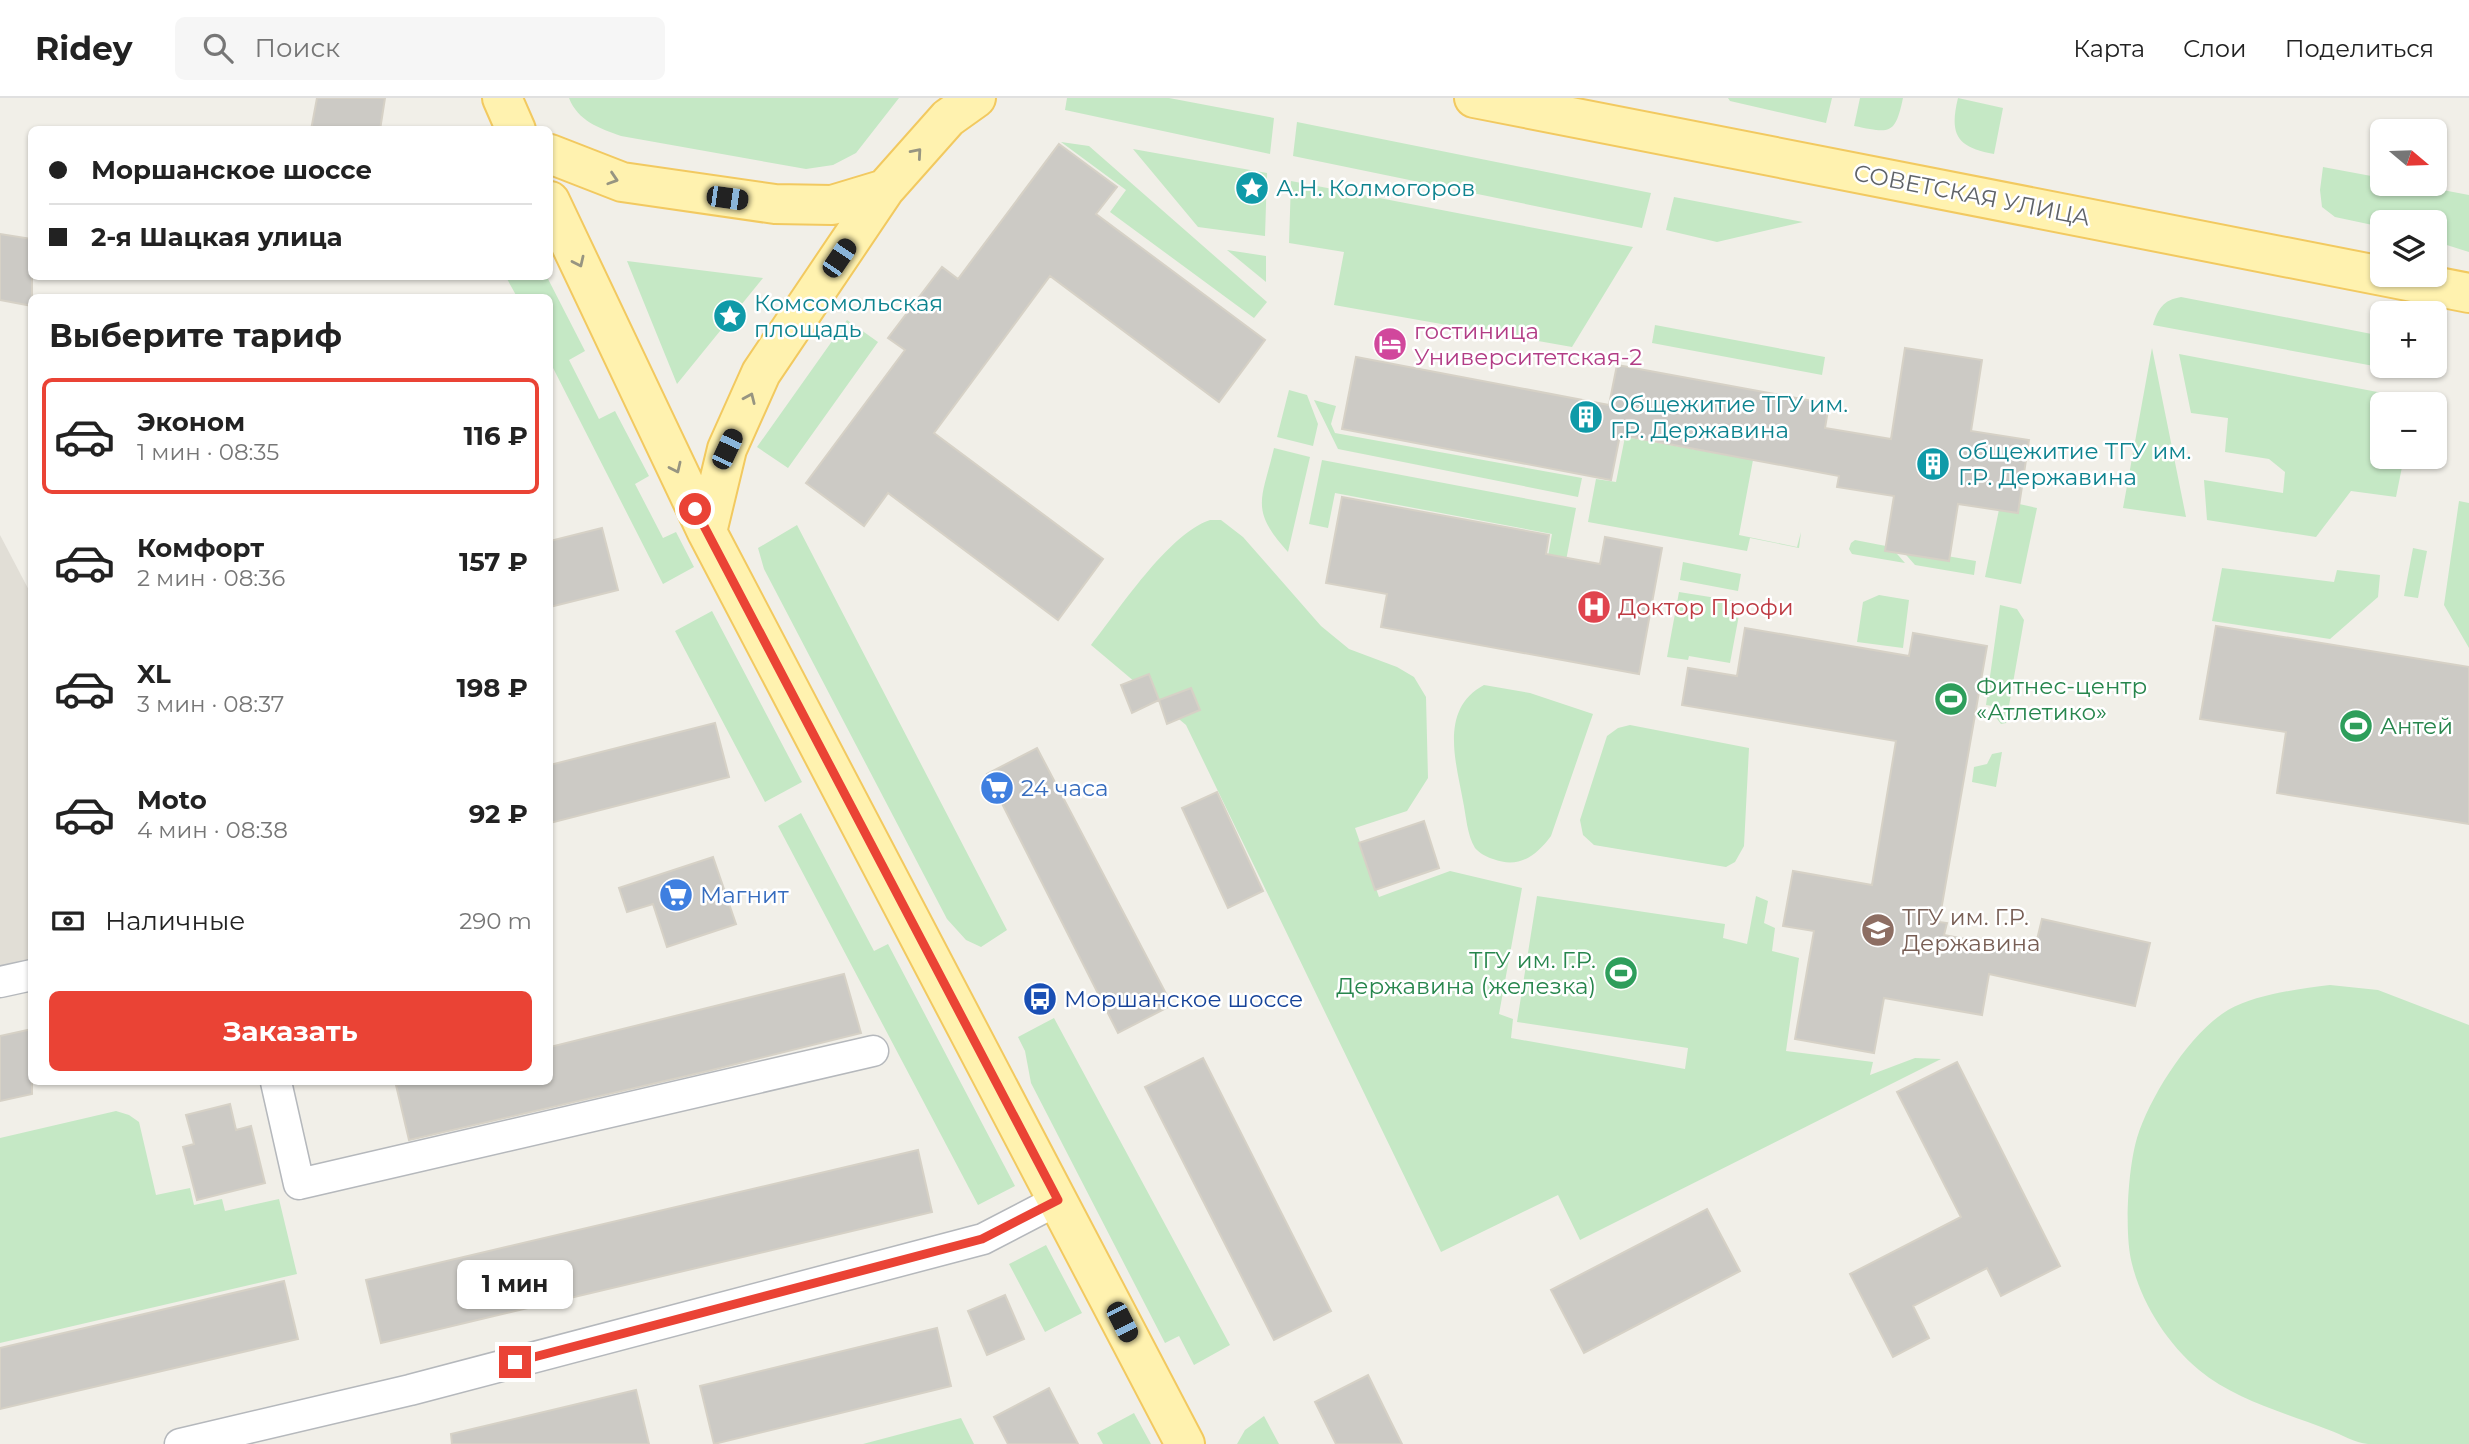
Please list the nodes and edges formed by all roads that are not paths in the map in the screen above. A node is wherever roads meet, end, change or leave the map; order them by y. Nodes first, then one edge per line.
1 (1474, 98) edge
2 (960, 105) edge
3 (553, 155) edge
4 (885, 189) junction
5 (553, 207) edge
6 (2469, 293) edge
7 (706, 532) junction
8 (28, 976) edge
9 (0, 982) edge
10 (873, 1051) dead end
11 (277, 1085) edge
12 (1058, 1200) junction
13 (180, 1444) edge
14 (1185, 1444) edge

1 - 6 main road, СОВЕТСКАЯ УЛИЦА
4 -> 2 main road
3 -> 4 main road
7 -> 4 main road
5 -> 7 main road
7 - 12 main road
8 - 9 street
10 - 11 street
12 - 13 street
12 - 14 main road

